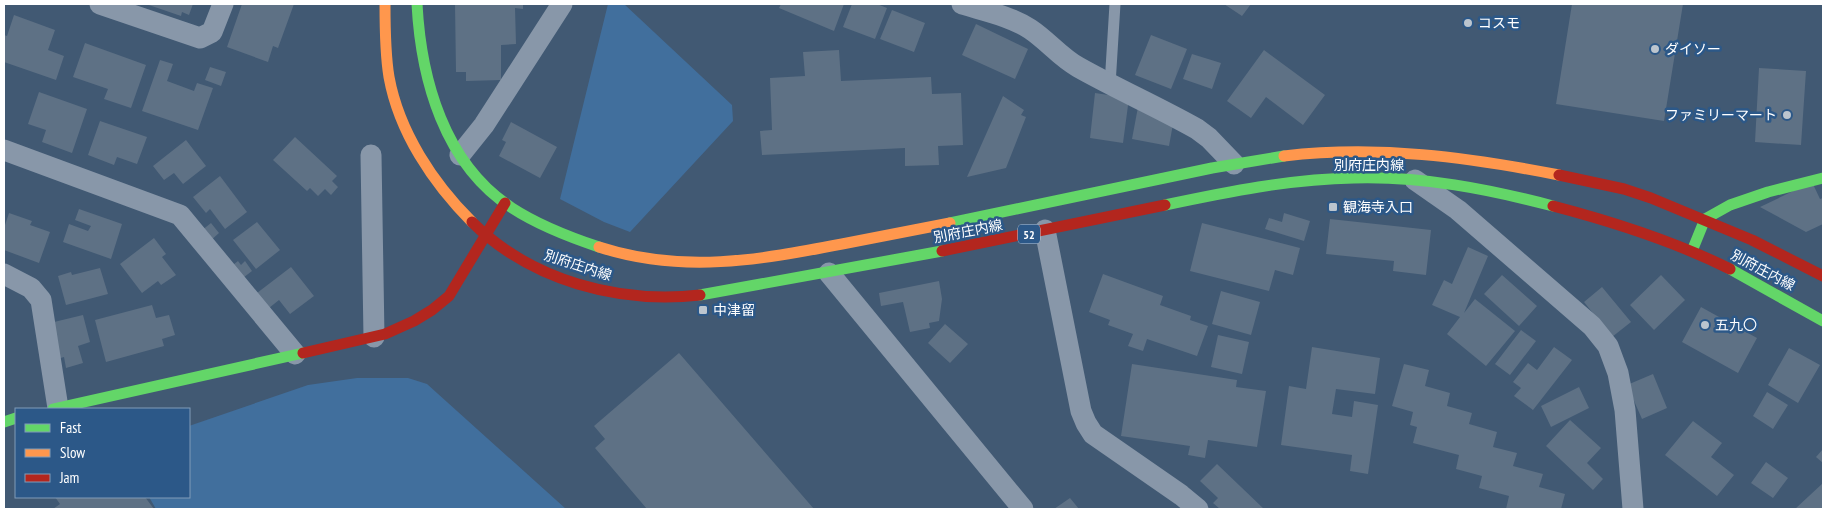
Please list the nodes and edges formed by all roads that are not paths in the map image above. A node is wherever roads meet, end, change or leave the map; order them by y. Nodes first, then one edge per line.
1 (100, 4) edge
2 (223, 4) edge
3 (385, 4) edge
4 (417, 4) edge
5 (562, 4) edge
6 (962, 4) edge
7 (1115, 4) edge
8 (1110, 85) junction
9 (4, 150) edge
10 (460, 154) junction
11 (371, 155) dead end
12 (1234, 164) junction
13 (1823, 178) edge
14 (1414, 180) junction
15 (505, 204) junction
16 (1705, 219) junction
17 (1045, 230) junction
18 (486, 236) junction
19 (1692, 251) junction
20 (829, 273) junction
21 (4, 274) edge
22 (1823, 276) edge
23 (1823, 321) edge
24 (374, 337) junction
25 (295, 354) junction
26 (56, 408) edge
27 (60, 408) edge
28 (1023, 509) edge
29 (1198, 509) edge
30 (1634, 509) edge

1 - 2 street
3 - 18 main road, 別府庄内線 / 52
4 - 10 main road, 別府庄内線 / 52
5 - 10 street
6 - 8 street
7 - 8 lane
8 - 12 street
9 - 25 street
10 - 15 main road, 別府庄内線 / 52
11 - 24 street
12 - 15 main road, 別府庄内線 / 52
12 - 16 main road, 別府庄内線 / 52
13 - 16 main road
14 - 17 main road, 別府庄内線 / 52
14 - 19 main road, 別府庄内線 / 52
14 - 30 street
15 - 18 main road
16 - 19 main road
16 - 22 main road, 別府庄内線 / 52
17 - 20 main road, 別府庄内線 / 52
17 - 29 street
18 - 20 main road, 別府庄内線 / 52
18 - 24 main road
19 - 23 main road, 別府庄内線 / 52
20 - 28 street
21 - 26 street
24 - 25 main road
25 - 27 main road

